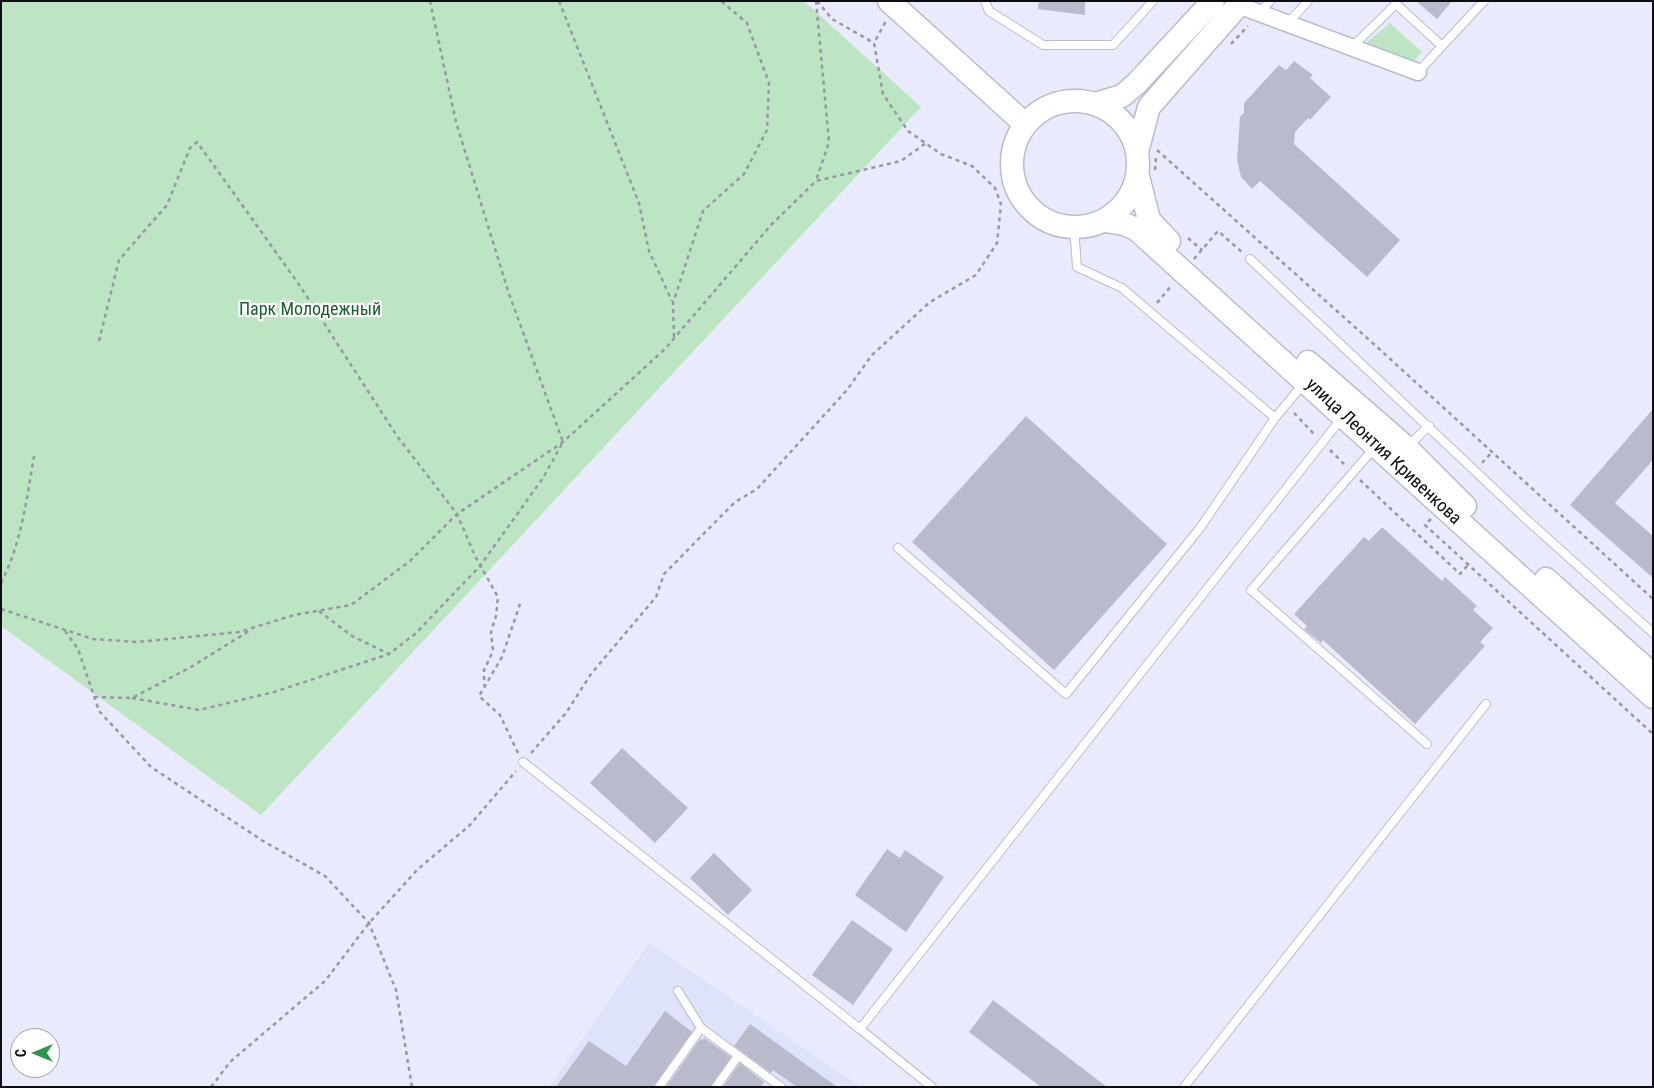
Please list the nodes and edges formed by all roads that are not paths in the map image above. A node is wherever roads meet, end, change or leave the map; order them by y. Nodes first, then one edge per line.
1 (985, 1) edge
2 (1153, 1) edge
3 (1212, 1) edge
4 (1308, 1) edge
5 (1484, 1) edge
6 (893, 5) edge
7 (1252, 5) edge
8 (1288, 23) junction
9 (1442, 46) junction
10 (1352, 47) junction
11 (1418, 72) joint
12 (1098, 103) junction
13 (1024, 124) junction
14 (1147, 151) junction
15 (1146, 175) junction
16 (1105, 221) junction
17 (1074, 227) junction
18 (1250, 259) road end
19 (1306, 381) junction
20 (1344, 415) junction
21 (1274, 418) junction
22 (1429, 426) junction
23 (1376, 445) junction
24 (1406, 448) junction
25 (898, 548) dead end
26 (1653, 633) edge
27 (1653, 675) edge
28 (1653, 697) edge
29 (1486, 704) dead end
30 (1427, 744) dead end
31 (523, 762) road end
32 (678, 991) dead end
33 (701, 1028) junction
34 (860, 1029) junction
35 (738, 1056) junction
36 (775, 1085) edge
37 (658, 1087) edge
38 (716, 1087) edge
39 (932, 1087) edge
40 (1184, 1087) edge

1 - 2 lane
3 - 12 street
4 - 8 lane
5 - 9 lane
6 - 13 street
7 - 8 street
7 - 14 street
8 - 10 street
9 - 10 lane
9 - 11 lane
10 - 11 street
12 - 13 street
12 - 14 street
13 - 17 street
14 - 15 street
15 - 16 street
15 - 24 street, улица Леонтия Кривенкова
16 - 17 street
16 - 19 street, улица Леонтия Кривенкова
17 - 21 lane
18 - 22 lane
19 - 20 street, улица Леонтия Кривенкова
19 - 21 lane
20 - 23 street, улица Леонтия Кривенкова
20 - 34 lane
21 - 25 lane
22 - 24 lane
22 - 26 lane
23 - 28 street, улица Леонтия Кривенкова
23 - 30 lane
24 - 27 street, улица Леонтия Кривенкова
29 - 40 lane
31 - 34 lane
32 - 33 lane
33 - 35 lane
33 - 37 lane
34 - 39 lane
35 - 36 lane
35 - 38 lane

